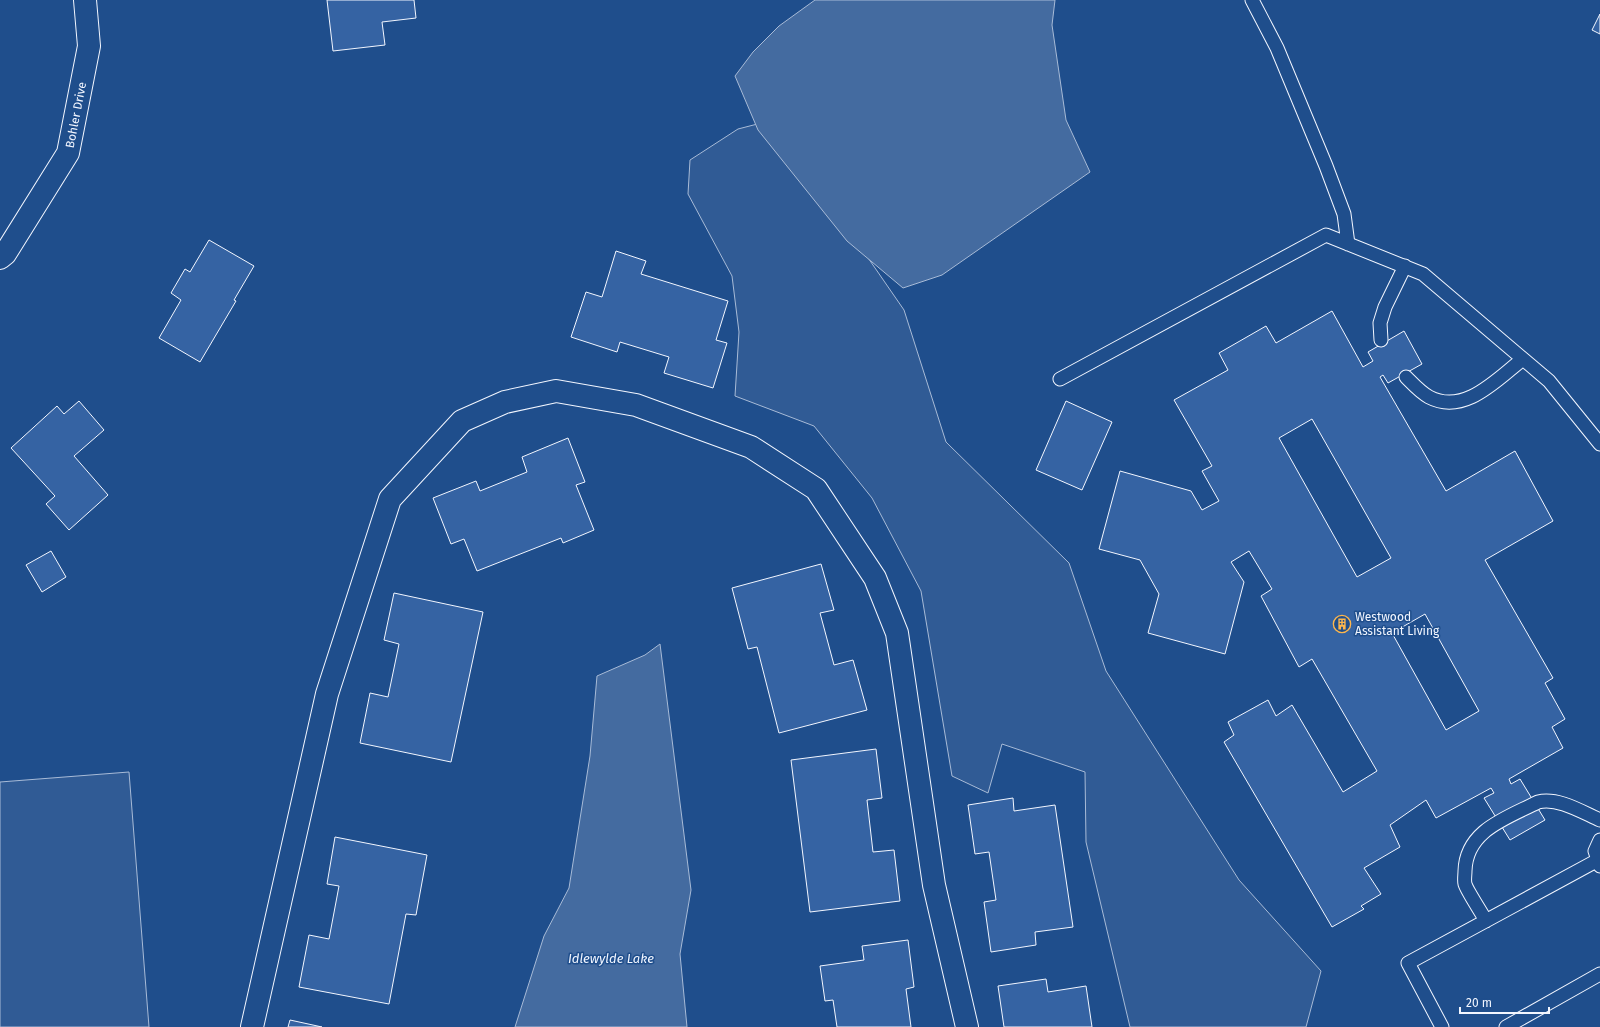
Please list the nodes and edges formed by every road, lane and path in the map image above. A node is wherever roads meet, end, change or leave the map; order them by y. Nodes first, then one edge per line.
1 (85, 0) edge
2 (1252, 0) edge
3 (1348, 244) junction
4 (0, 258) edge
5 (1405, 266) junction
6 (1381, 340) dead end
7 (1523, 359) junction
8 (1406, 377) dead end
9 (1060, 379) dead end
10 (1600, 444) edge
11 (1600, 820) edge
12 (1600, 840) edge
13 (1599, 863) edge
14 (1486, 921) junction
15 (1600, 974) edge
16 (252, 1027) edge
17 (967, 1027) edge
18 (1442, 1027) edge
19 (1506, 1027) edge

1 - 4 street, Bohler Drive
2 - 3 lane
3 - 5 lane
3 - 9 lane
5 - 6 lane
5 - 7 lane
7 - 8 lane
7 - 10 lane
11 - 14 lane
12 - 13 lane
13 - 14 lane
14 - 18 lane
15 - 19 lane
16 - 17 street

